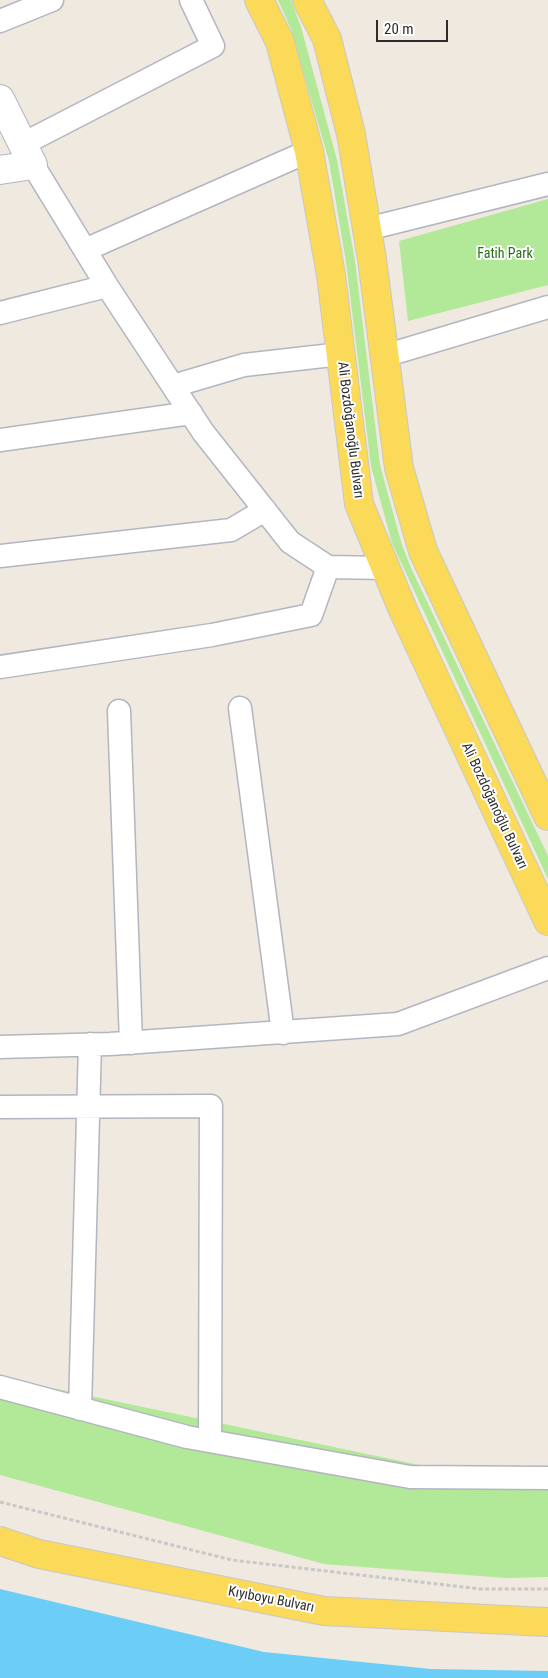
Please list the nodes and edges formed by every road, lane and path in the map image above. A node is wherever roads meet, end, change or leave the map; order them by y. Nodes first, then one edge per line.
1 (52, 0) edge
2 (191, 0) edge
3 (259, 0) edge
4 (307, 0) edge
5 (0, 21) edge
6 (0, 99) edge
7 (309, 152) junction
8 (28, 154) junction
9 (0, 170) edge
10 (548, 184) edge
11 (367, 229) junction
12 (85, 250) junction
13 (107, 286) junction
14 (548, 307) edge
15 (0, 313) edge
16 (341, 354) junction
17 (384, 356) junction
18 (173, 386) junction
19 (191, 413) junction
20 (0, 440) edge
21 (265, 510) junction
22 (0, 556) edge
23 (328, 567) junction
24 (386, 568) junction
25 (0, 667) edge
26 (240, 708) dead end
27 (119, 711) dead end
28 (548, 816) edge
29 (548, 921) edge
30 (548, 968) edge
31 (283, 1033) junction
32 (131, 1043) junction
33 (90, 1044) junction
34 (0, 1047) edge
35 (0, 1108) edge
36 (88, 1108) junction
37 (0, 1387) edge
38 (80, 1408) junction
39 (210, 1441) junction
40 (548, 1478) edge
41 (0, 1502) edge
42 (0, 1541) edge
43 (548, 1589) edge
44 (548, 1622) edge

1 - 5 street
2 - 8 street
3 - 7 main road, Ali Bozdoğanoğlu Bulvarı
4 - 11 main road
6 - 8 street
7 - 12 street
7 - 16 main road, Ali Bozdoğanoğlu Bulvarı
8 - 9 street
8 - 12 street
10 - 11 street
11 - 17 main road
12 - 13 street
13 - 15 street
13 - 18 street
14 - 17 street
16 - 18 street
16 - 24 main road, Ali Bozdoğanoğlu Bulvarı
17 - 28 main road
18 - 19 street
19 - 20 street
19 - 21 street
21 - 22 street
21 - 23 street
23 - 24 street
23 - 25 street
24 - 29 main road, Ali Bozdoğanoğlu Bulvarı
26 - 31 street
27 - 32 street
30 - 31 street
31 - 32 street
32 - 33 street
33 - 34 street
33 - 36 street
35 - 36 street
36 - 38 street
36 - 39 street
37 - 38 street
38 - 39 street
39 - 40 street
41 - 43 path
42 - 44 main road, Kıyıboyu Bulvarı

